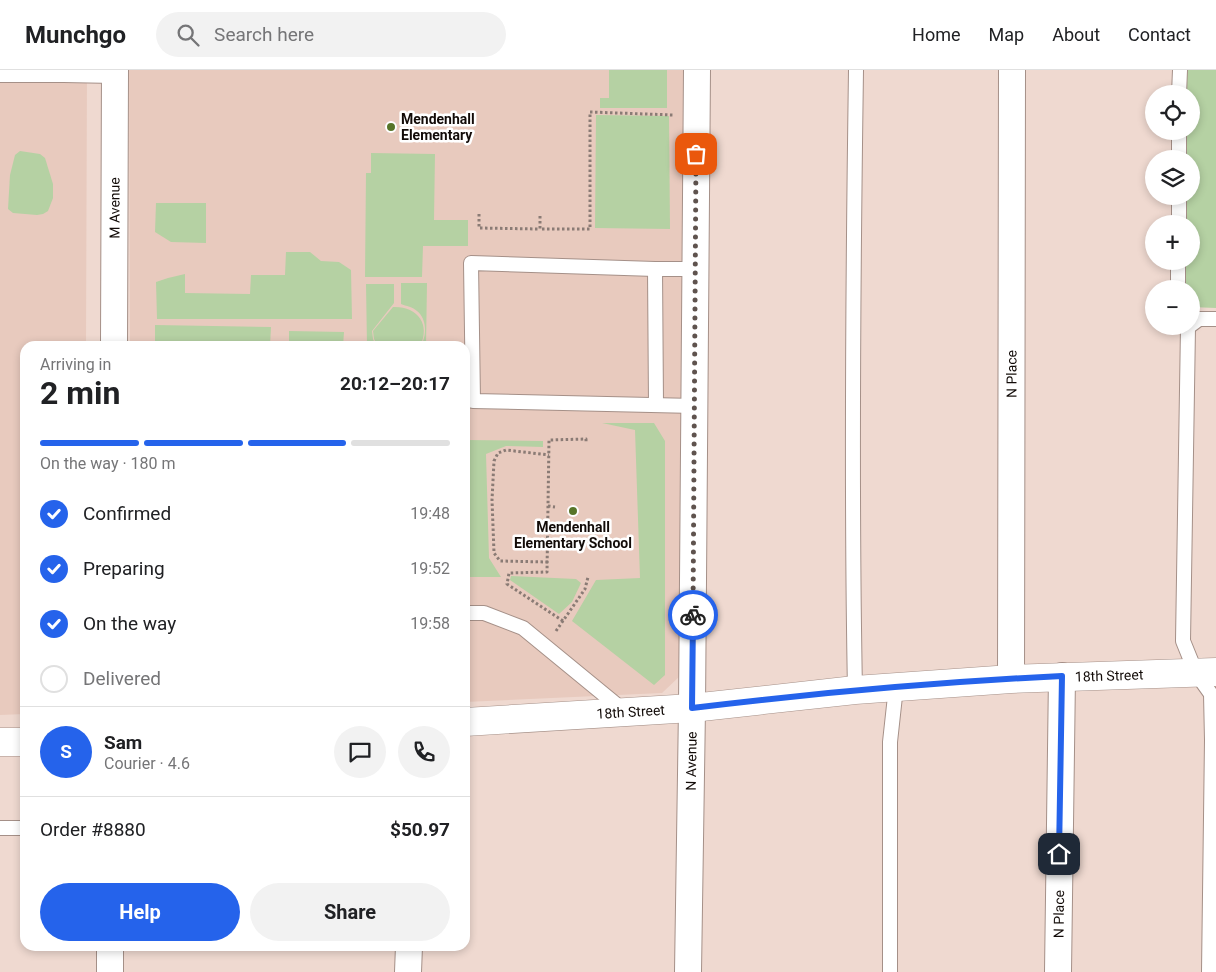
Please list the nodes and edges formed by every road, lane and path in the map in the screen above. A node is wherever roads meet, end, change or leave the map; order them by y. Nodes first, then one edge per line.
1 (696, 70) edge
2 (856, 70) edge
3 (1012, 70) edge
4 (1180, 70) edge
5 (64, 73) edge
6 (115, 73) edge
7 (0, 75) edge
8 (1179, 85) edge
9 (696, 115) junction
10 (479, 214) dead end
11 (540, 216) dead end
12 (540, 229) junction
13 (655, 269) junction
14 (695, 269) junction
15 (1200, 319) edge
16 (1216, 320) edge
17 (1189, 335) edge
18 (114, 341) edge
19 (656, 405) junction
20 (695, 406) junction
21 (586, 443) dead end
22 (549, 455) junction
23 (548, 506) junction
24 (555, 507) dead end
25 (548, 562) junction
26 (588, 577) dead end
27 (470, 613) edge
28 (563, 621) junction
29 (546, 646) junction
30 (1206, 672) edge
31 (1062, 676) junction
32 (1010, 678) junction
33 (896, 687) junction
34 (855, 690) junction
35 (692, 708) junction
36 (620, 712) junction
37 (470, 722) edge
38 (0, 742) edge
39 (20, 742) edge
40 (0, 828) edge
41 (20, 828) edge
42 (110, 951) edge
43 (409, 951) edge
44 (110, 972) edge
45 (408, 972) edge
46 (688, 972) edge
47 (890, 972) edge
48 (1058, 972) edge
49 (1209, 972) edge

1 - 9 street, N Avenue
2 - 34 lane
3 - 32 street, N Place
4 - 8 lane
5 - 6 lane
5 - 7 lane
6 - 18 street, M Avenue
9 - 12 path
9 - 14 street, N Avenue
10 - 12 path
11 - 12 path
13 - 14 lane
13 - 19 lane
13 - 19 lane
14 - 20 street, N Avenue
15 - 16 lane
17 - 30 lane
19 - 20 lane
20 - 35 street, N Avenue
21 - 22 path
22 - 23 path
22 - 25 path
23 - 24 path
23 - 25 path
25 - 28 path
26 - 28 path
27 - 29 lane
28 - 29 path
29 - 36 lane
30 - 31 street, 18th Street
30 - 49 lane
31 - 32 street, 18th Street
31 - 48 street, N Place
32 - 33 street, 18th Street
33 - 34 street, 18th Street
33 - 47 lane
34 - 35 street, 18th Street
35 - 36 street, 18th Street
35 - 46 street, N Avenue
36 - 37 street, 18th Street
38 - 39 street
40 - 41 lane
42 - 44 street
43 - 45 street

